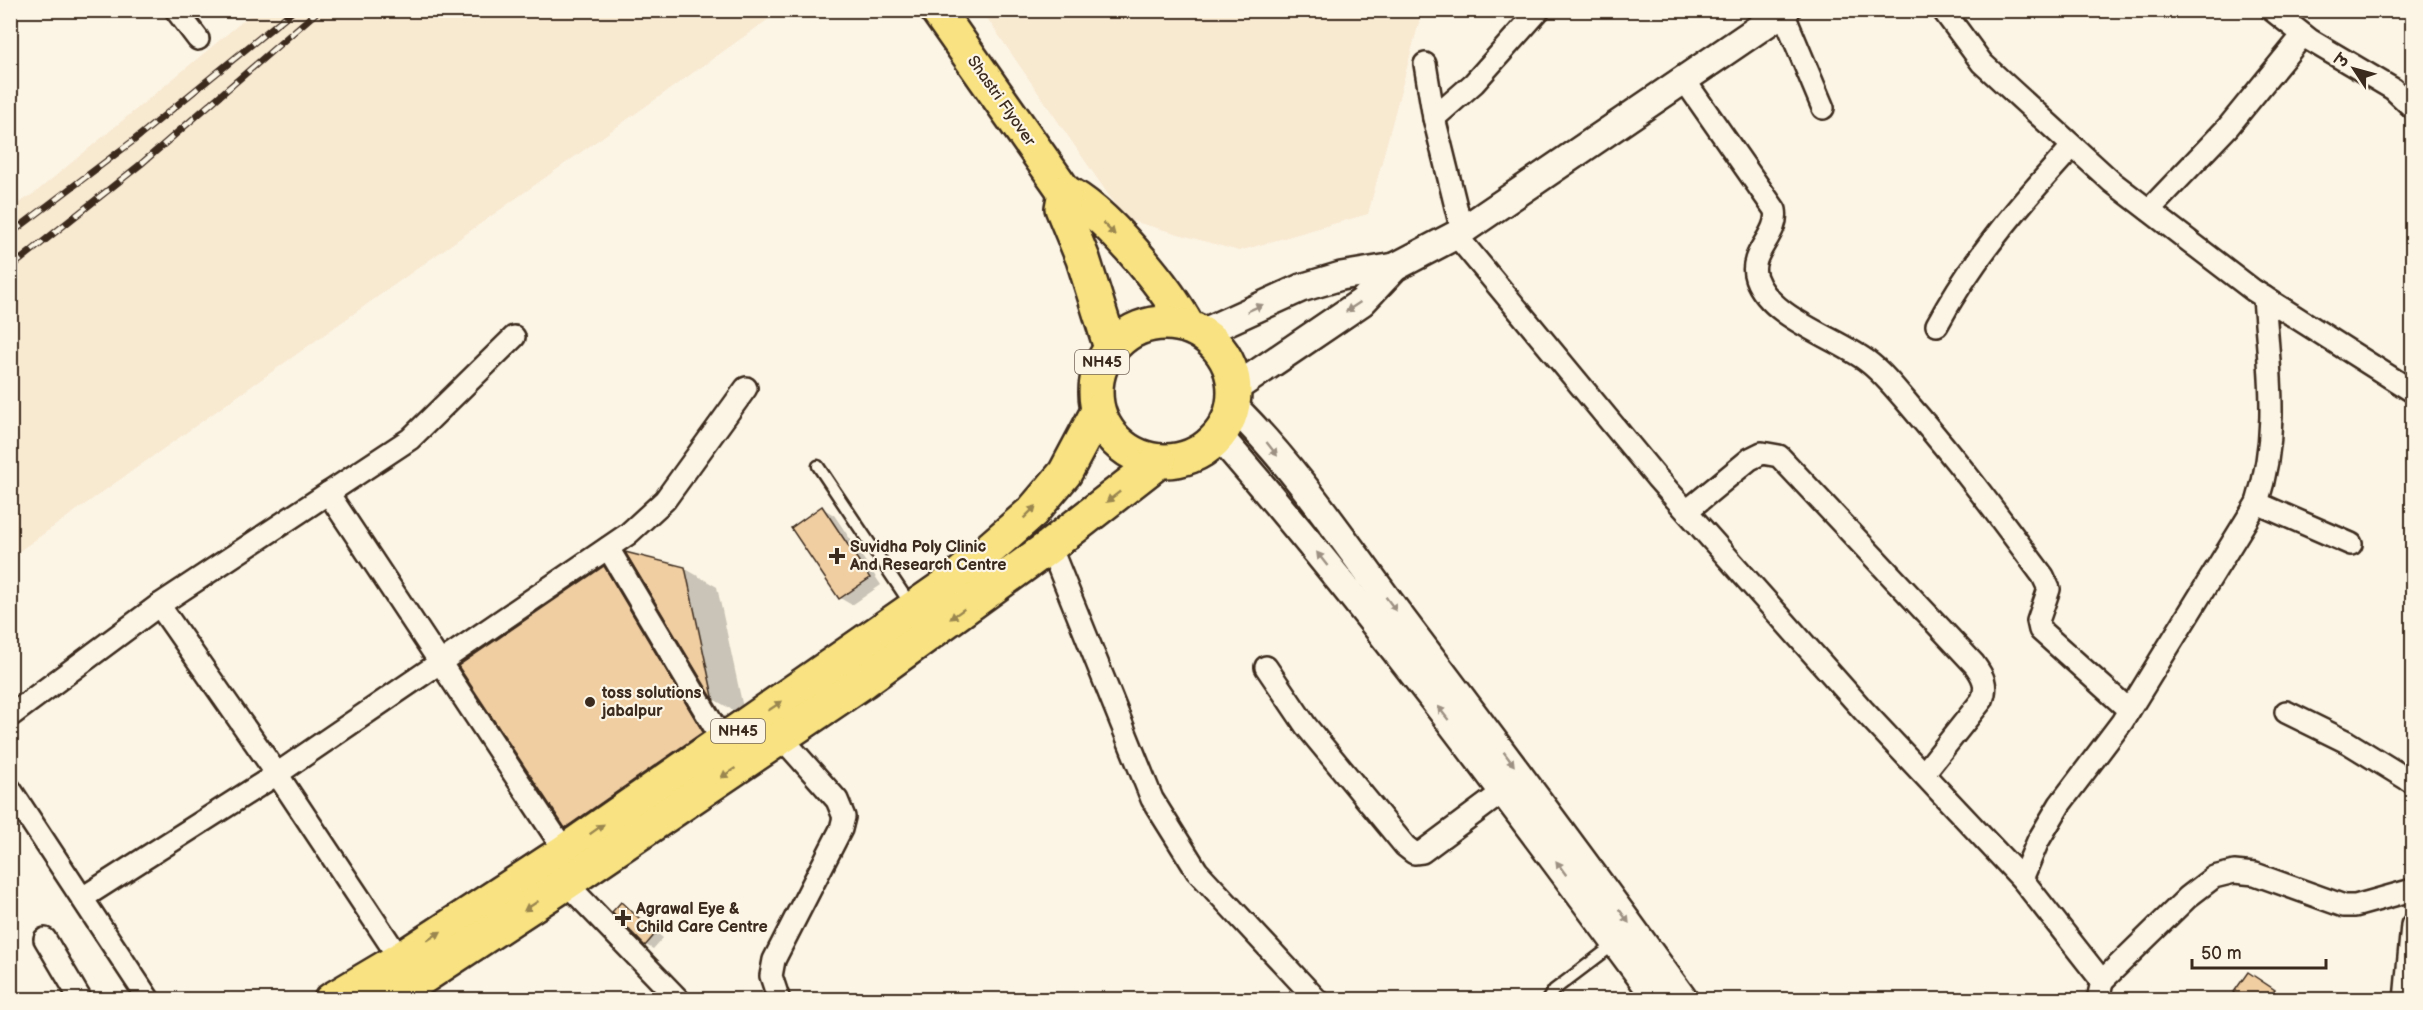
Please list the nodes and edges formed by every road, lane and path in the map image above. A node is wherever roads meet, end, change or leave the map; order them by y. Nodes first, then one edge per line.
1 (176, 10) edge
2 (938, 10) edge
3 (1539, 10) edge
4 (1944, 10) edge
5 (2272, 10) edge
6 (1783, 11) edge
7 (2303, 35) junction
8 (198, 39) dead end
9 (1425, 64) dead end
10 (1685, 81) junction
11 (2412, 107) edge
12 (1823, 108) dead end
13 (1434, 118) junction
14 (2072, 147) junction
15 (1065, 192) junction
16 (2149, 210) junction
17 (1459, 233) junction
18 (1395, 267) junction
19 (2264, 297) junction
20 (1937, 325) dead end
21 (1194, 329) junction
22 (514, 337) dead end
23 (1111, 348) junction
24 (746, 388) dead end
25 (2412, 391) edge
26 (1234, 397) junction
27 (1098, 411) junction
28 (1219, 436) junction
29 (1159, 461) junction
30 (818, 466) dead end
31 (328, 493) junction
32 (2257, 503) junction
33 (1688, 510) junction
34 (2351, 544) dead end
35 (1050, 546) junction
36 (608, 548) junction
37 (159, 605) junction
38 (913, 607) junction
39 (440, 664) junction
40 (1266, 667) dead end
41 (2129, 710) junction
42 (2286, 712) dead end
43 (10, 716) edge
44 (781, 737) junction
45 (723, 741) junction
46 (1924, 773) junction
47 (277, 774) junction
48 (2409, 774) edge
49 (10, 789) edge
50 (1504, 791) junction
51 (565, 851) junction
52 (2022, 879) junction
53 (566, 883) junction
54 (2412, 890) edge
55 (84, 897) junction
56 (2412, 925) edge
57 (45, 939) dead end
58 (1616, 943) junction
59 (399, 959) junction
60 (2100, 990) edge
61 (81, 999) edge
62 (149, 999) edge
63 (331, 999) edge
64 (388, 999) edge
65 (679, 999) edge
66 (779, 999) edge
67 (1317, 999) edge
68 (1547, 999) edge
69 (1658, 999) edge
70 (1684, 999) edge
71 (2405, 999) edge

1 - 8 street
2 - 15 highway, Shastri Flyover
3 - 13 street
4 - 14 street
5 - 7 street
6 - 10 street
6 - 12 street
7 - 11 street
7 - 16 street
9 - 13 street
10 - 17 street
10 - 41 street
13 - 17 street
14 - 16 street
14 - 20 street
15 -> 21 highway
15 - 23 highway, NH45
16 - 19 street
17 - 18 street
17 - 33 street
21 -> 18 street
18 -> 26 street
19 - 25 street
19 - 32 street
21 - 23 highway, NH45
21 - 26 highway
22 - 31 street
23 - 27 highway, NH45
24 - 36 street
26 - 28 highway, NH45
26 -> 70 street
27 - 29 highway, NH45
38 -> 27 highway, NH45
28 - 29 highway, NH45
50 -> 28 street
29 -> 35 highway, NH45
30 - 38 lane
31 - 37 street
31 - 39 street
32 - 34 street
32 - 41 street
33 - 46 street
33 - 46 street
35 -> 44 highway, NH45
35 - 67 street
36 - 39 street
36 - 45 street
37 - 43 street
37 - 47 street
45 -> 38 highway, NH45
39 - 47 street
39 - 51 street
40 - 50 street
41 - 52 street
42 - 48 street
44 -> 53 highway, NH45
44 - 66 street
51 -> 45 highway, NH45
46 - 52 street
47 - 55 street
47 - 59 street
49 - 55 street
58 -> 50 street
59 -> 51 highway, NH45
52 - 60 street
53 -> 64 highway, NH45
53 - 65 street
54 - 60 street
55 - 62 street
56 - 71 street
57 - 61 street
58 - 68 lane
58 - 69 street
59 - 63 highway, NH45

